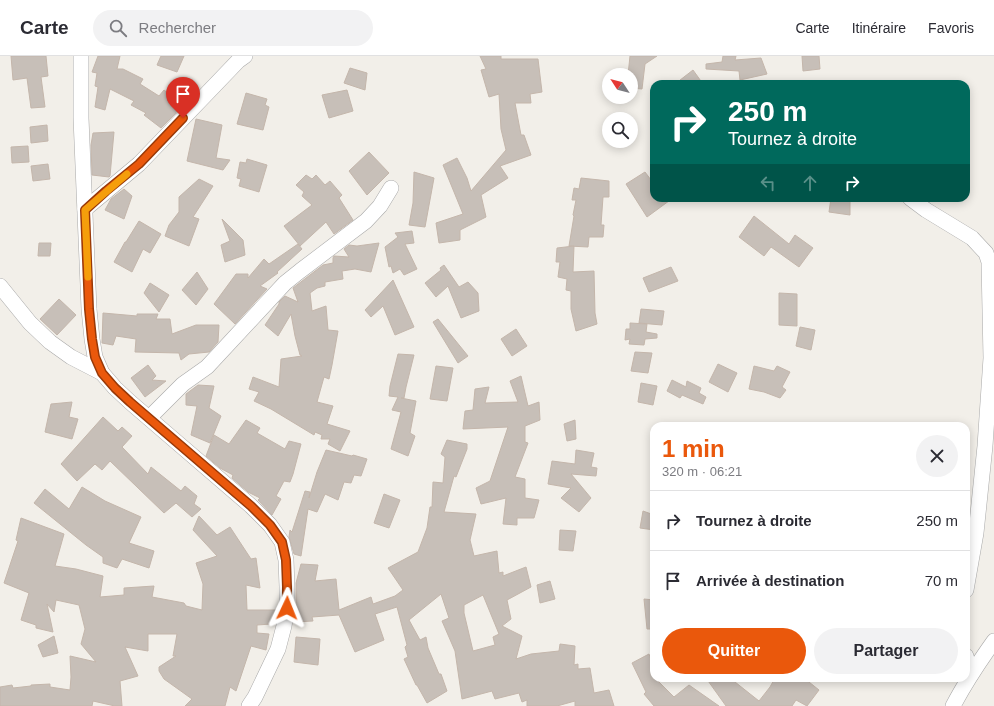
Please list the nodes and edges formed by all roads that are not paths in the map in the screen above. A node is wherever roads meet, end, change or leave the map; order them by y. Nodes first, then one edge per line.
1 (81, 56) edge
2 (245, 56) edge
3 (391, 188) dead end
4 (915, 202) edge
5 (85, 210) junction
6 (0, 286) edge
7 (102, 373) junction
8 (149, 418) junction
9 (970, 567) edge
10 (994, 641) edge
11 (970, 670) edge
12 (971, 673) joint
13 (966, 682) edge
14 (249, 706) edge
15 (953, 706) edge

1 - 5 street
2 - 5 street
3 - 8 street
4 - 9 street
5 - 7 street
6 - 7 street
7 - 8 street
8 - 14 street
10 - 12 street
11 - 12 street
13 - 15 street

